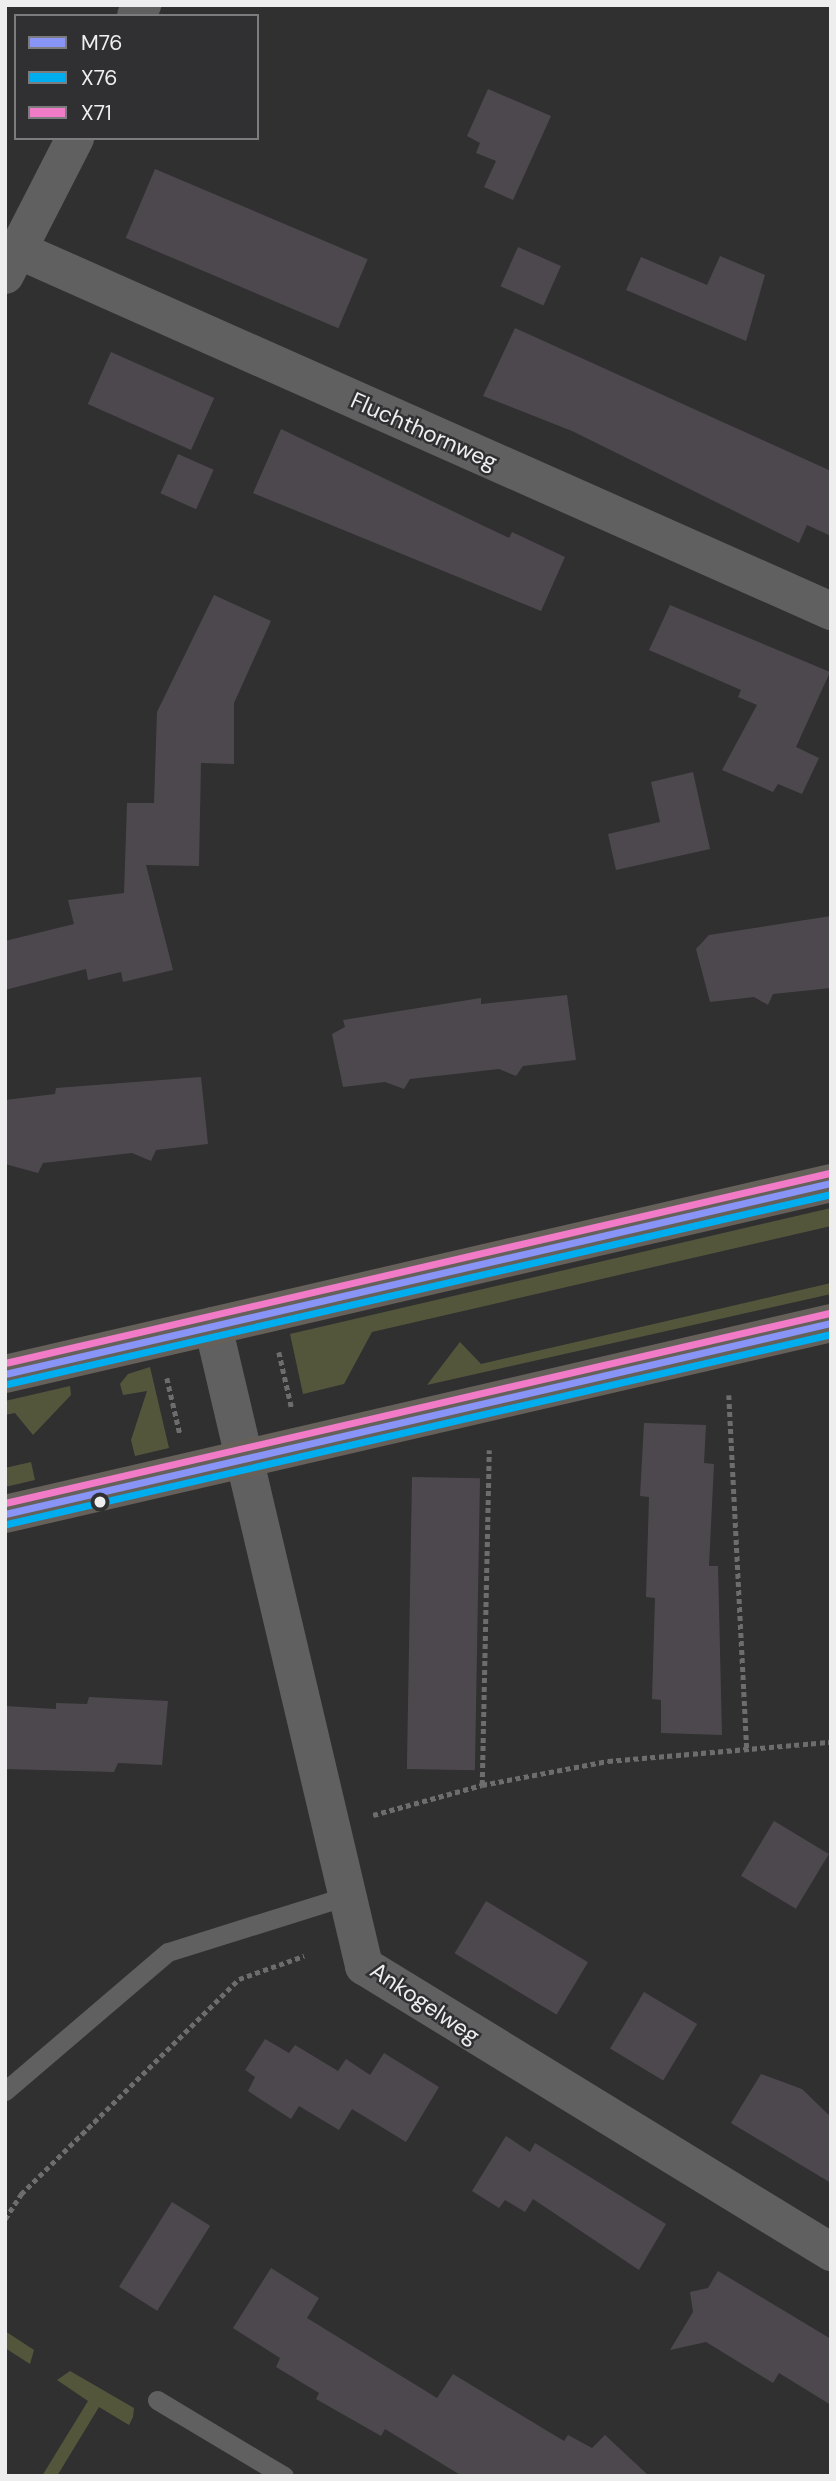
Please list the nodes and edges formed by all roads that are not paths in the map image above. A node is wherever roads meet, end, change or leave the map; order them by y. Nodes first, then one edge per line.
1 (74, 140) edge
2 (12, 262) edge
3 (831, 611) edge
4 (831, 1183) edge
5 (831, 1322) edge
6 (213, 1326) junction
7 (5, 1374) edge
8 (244, 1459) junction
9 (5, 1514) edge
10 (344, 1897) junction
11 (5, 2091) edge
12 (831, 2252) edge
13 (158, 2400) dead end
14 (284, 2476) edge

1 - 2 street
2 - 3 street, Fluchthornweg
4 - 6 main road
5 - 8 main road
6 - 7 main road
6 - 8 street, Ankogelweg
8 - 9 main road
8 - 10 street, Ankogelweg
10 - 11 lane
10 - 12 street, Ankogelweg
13 - 14 lane

